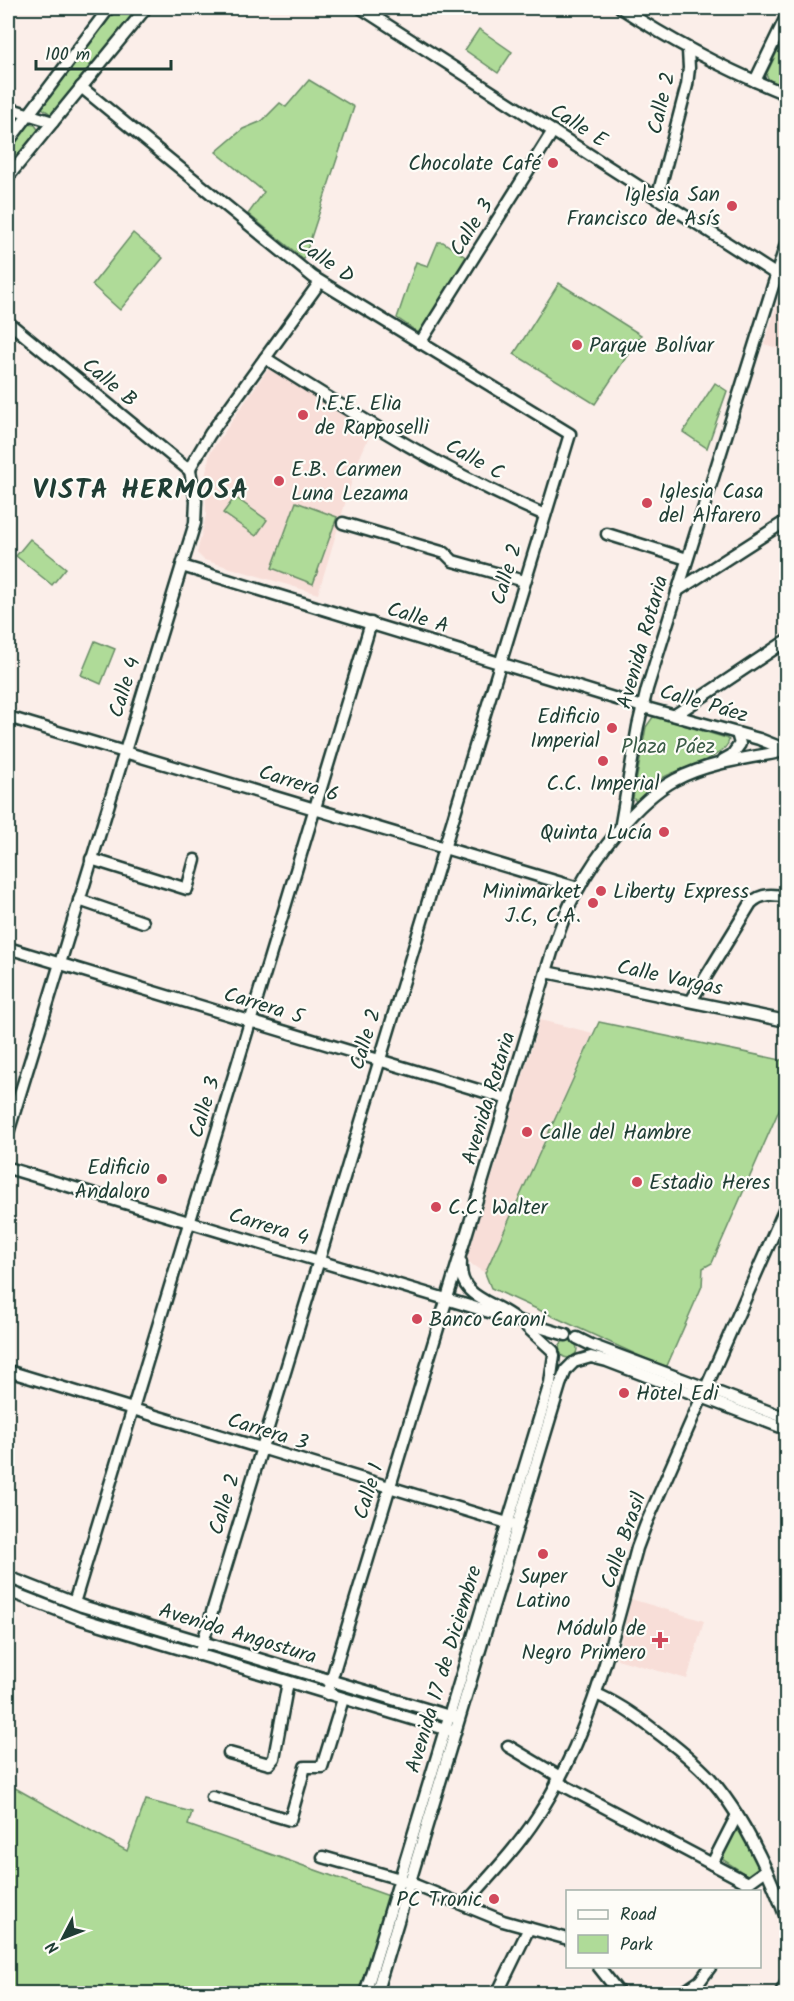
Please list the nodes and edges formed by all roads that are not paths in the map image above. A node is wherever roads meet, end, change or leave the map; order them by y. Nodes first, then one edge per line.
1 (109, 8) edge
2 (146, 8) edge
3 (361, 8) edge
4 (621, 8) edge
5 (786, 17) edge
6 (688, 50) junction
7 (755, 81) junction
8 (81, 87) junction
9 (786, 94) edge
10 (8, 108) edge
11 (29, 114) junction
12 (53, 122) junction
13 (553, 131) junction
14 (8, 142) edge
15 (8, 177) edge
16 (657, 199) junction
17 (786, 244) edge
18 (777, 275) junction
19 (320, 282) junction
20 (8, 322) edge
21 (420, 343) junction
22 (265, 358) junction
23 (570, 434) joint
24 (190, 471) junction
25 (545, 515) junction
26 (786, 521) edge
27 (343, 523) dead end
28 (607, 534) dead end
29 (687, 559) junction
30 (182, 566) junction
31 (524, 581) junction
32 (677, 591) junction
33 (371, 623) junction
34 (786, 641) edge
35 (500, 662) junction
36 (643, 706) junction
37 (675, 715) junction
38 (8, 717) edge
39 (737, 733) junction
40 (124, 752) junction
41 (786, 752) edge
42 (716, 765) junction
43 (315, 808) junction
44 (620, 829) junction
45 (444, 848) junction
46 (91, 859) junction
47 (195, 861) dead end
48 (578, 888) junction
49 (786, 897) edge
50 (79, 900) junction
51 (143, 922) dead end
52 (8, 948) edge
53 (60, 963) junction
54 (546, 972) junction
55 (691, 1001) junction
56 (251, 1021) junction
57 (786, 1021) edge
58 (380, 1060) junction
59 (508, 1099) junction
60 (8, 1133) edge
61 (8, 1168) edge
62 (786, 1206) edge
63 (189, 1222) junction
64 (463, 1249) junction
65 (318, 1261) junction
66 (447, 1299) junction
67 (519, 1322) junction
68 (571, 1336) junction
69 (553, 1353) junction
70 (575, 1362) junction
71 (8, 1371) edge
72 (703, 1392) junction
73 (133, 1410) junction
74 (786, 1418) edge
75 (786, 1429) edge
76 (261, 1450) junction
77 (389, 1488) junction
78 (512, 1525) junction
79 (8, 1577) edge
80 (8, 1591) edge
81 (74, 1603) junction
82 (203, 1643) junction
83 (199, 1655) junction
84 (331, 1681) junction
85 (288, 1682) junction
86 (327, 1694) junction
87 (596, 1694) junction
88 (343, 1699) junction
89 (454, 1718) junction
90 (450, 1731) junction
91 (508, 1746) dead end
92 (229, 1753) dead end
93 (559, 1780) junction
94 (212, 1797) dead end
95 (737, 1815) junction
96 (322, 1857) dead end
97 (712, 1864) junction
98 (766, 1870) junction
99 (405, 1881) junction
100 (746, 1887) edge
101 (464, 1905) junction
102 (786, 1918) edge
103 (529, 1928) junction
104 (566, 1939) edge
105 (600, 1968) edge
106 (710, 1968) edge
107 (786, 1983) edge
108 (365, 1994) edge
109 (376, 1994) edge
110 (497, 1994) edge
111 (620, 1994) edge
112 (681, 1994) edge
113 (780, 1994) edge

1 - 11 street
2 - 8 street
3 - 13 street, Calle E
4 - 6 street
5 - 7 street
6 - 7 street
6 - 16 street, Calle 2
7 - 9 street
8 - 12 street
8 - 19 street, Calle D
10 - 11 street
11 - 12 street
11 - 14 street
12 - 15 street
13 - 16 street, Calle E
13 - 21 street, Calle 3
16 - 18 street, Calle E
17 - 18 street, Avenida Rotaria
18 - 29 street, Avenida Rotaria
19 - 21 street, Calle D
19 - 22 street
20 - 24 street, Calle B
21 - 23 street, Calle D
22 - 24 street
22 - 25 street, Calle C
23 - 25 street, Calle 2
24 - 30 street, Calle 4
25 - 31 street, Calle 2
26 - 32 street
27 - 31 street
28 - 29 street
29 - 32 street, Avenida Rotaria
30 - 33 street, Calle A
30 - 40 street, Calle 4
31 - 35 street, Calle 2
32 - 36 street, Avenida Rotaria
33 - 35 street, Calle A
33 - 43 street, Calle 3
34 - 37 street
35 - 36 street, Calle A
35 - 45 street, Calle 2
36 - 37 street, Calle Páez
36 - 44 street, Avenida Rotaria
37 - 39 street, Calle Páez
38 - 40 street, Carrera 6
39 - 41 street, Calle Páez
39 - 42 street
40 - 43 street, Carrera 6
40 - 46 street, Calle 4
41 - 42 street
42 - 44 street
43 - 45 street, Carrera 6
43 - 56 street, Calle 3
44 - 48 street, Avenida Rotaria
45 - 48 street, Carrera 6
45 - 58 street, Calle 2
46 - 47 street
46 - 50 street, Calle 4
48 - 54 street, Avenida Rotaria
49 - 55 street
50 - 51 street
50 - 53 street, Calle 4
52 - 53 street, Carrera 5
53 - 56 street, Carrera 5
53 - 60 street, Calle 4
54 - 55 street, Calle Vargas
54 - 59 street, Avenida Rotaria
55 - 57 street, Calle Vargas
56 - 58 street, Carrera 5
56 - 63 street, Calle 3
58 - 59 street, Carrera 5
58 - 65 street, Calle 2
59 - 64 street, Avenida Rotaria
61 - 63 street, Carrera 4
62 - 72 street, Calle Brasil
63 - 65 street, Carrera 4
63 - 73 street, Calle 3
64 - 66 street, Avenida Rotaria
64 - 67 street, Avenida Rotaria
65 - 66 street, Carrera 4
65 - 76 street, Calle 2
66 - 67 street, Carrera 4
66 - 77 street, Calle 1
67 - 68 street, Carrera 4
67 - 69 street, Carrera 4
68 - 69 street
68 - 70 street
68 - 72 street, Carrera 4
69 - 70 street
69 - 78 street, Avenida 17 de Diciembre
70 - 72 street
70 - 78 street, Avenida 17 de Diciembre
71 - 73 street, Carrera 3
72 - 74 street
72 - 75 street
72 - 87 street, Calle Brasil
73 - 76 street, Carrera 3
73 - 81 street, Calle 3
76 - 77 street, Carrera 3
76 - 82 street, Calle 2
77 - 78 street, Carrera 3
77 - 84 street, Calle 1
78 - 89 street, Avenida 17 de Diciembre
79 - 81 street, Avenida Angostura
80 - 83 street, Avenida Angostura
81 - 82 street, Avenida Angostura
82 - 83 street, Calle 2
82 - 84 street, Avenida Angostura
83 - 85 street, Avenida Angostura
84 - 86 street, Calle 1
84 - 89 street, Avenida Angostura
85 - 86 street, Avenida Angostura
85 - 92 street
86 - 88 street, Avenida Angostura
87 - 93 street, Calle Brasil
87 - 95 street
88 - 90 street, Avenida Angostura
88 - 94 street
89 - 90 street, Avenida 17 de Diciembre
90 - 99 street, Avenida 17 de Diciembre
91 - 93 street
93 - 97 street
93 - 101 street, Calle Brasil
95 - 97 street
95 - 98 street
96 - 99 street
97 - 100 street
98 - 100 street
98 - 102 street
99 - 101 street
99 - 108 street, Avenida 17 de Diciembre
99 - 109 street, Avenida 17 de Diciembre
101 - 103 street
103 - 104 street
103 - 110 street
105 - 111 street
106 - 112 street
107 - 113 street

